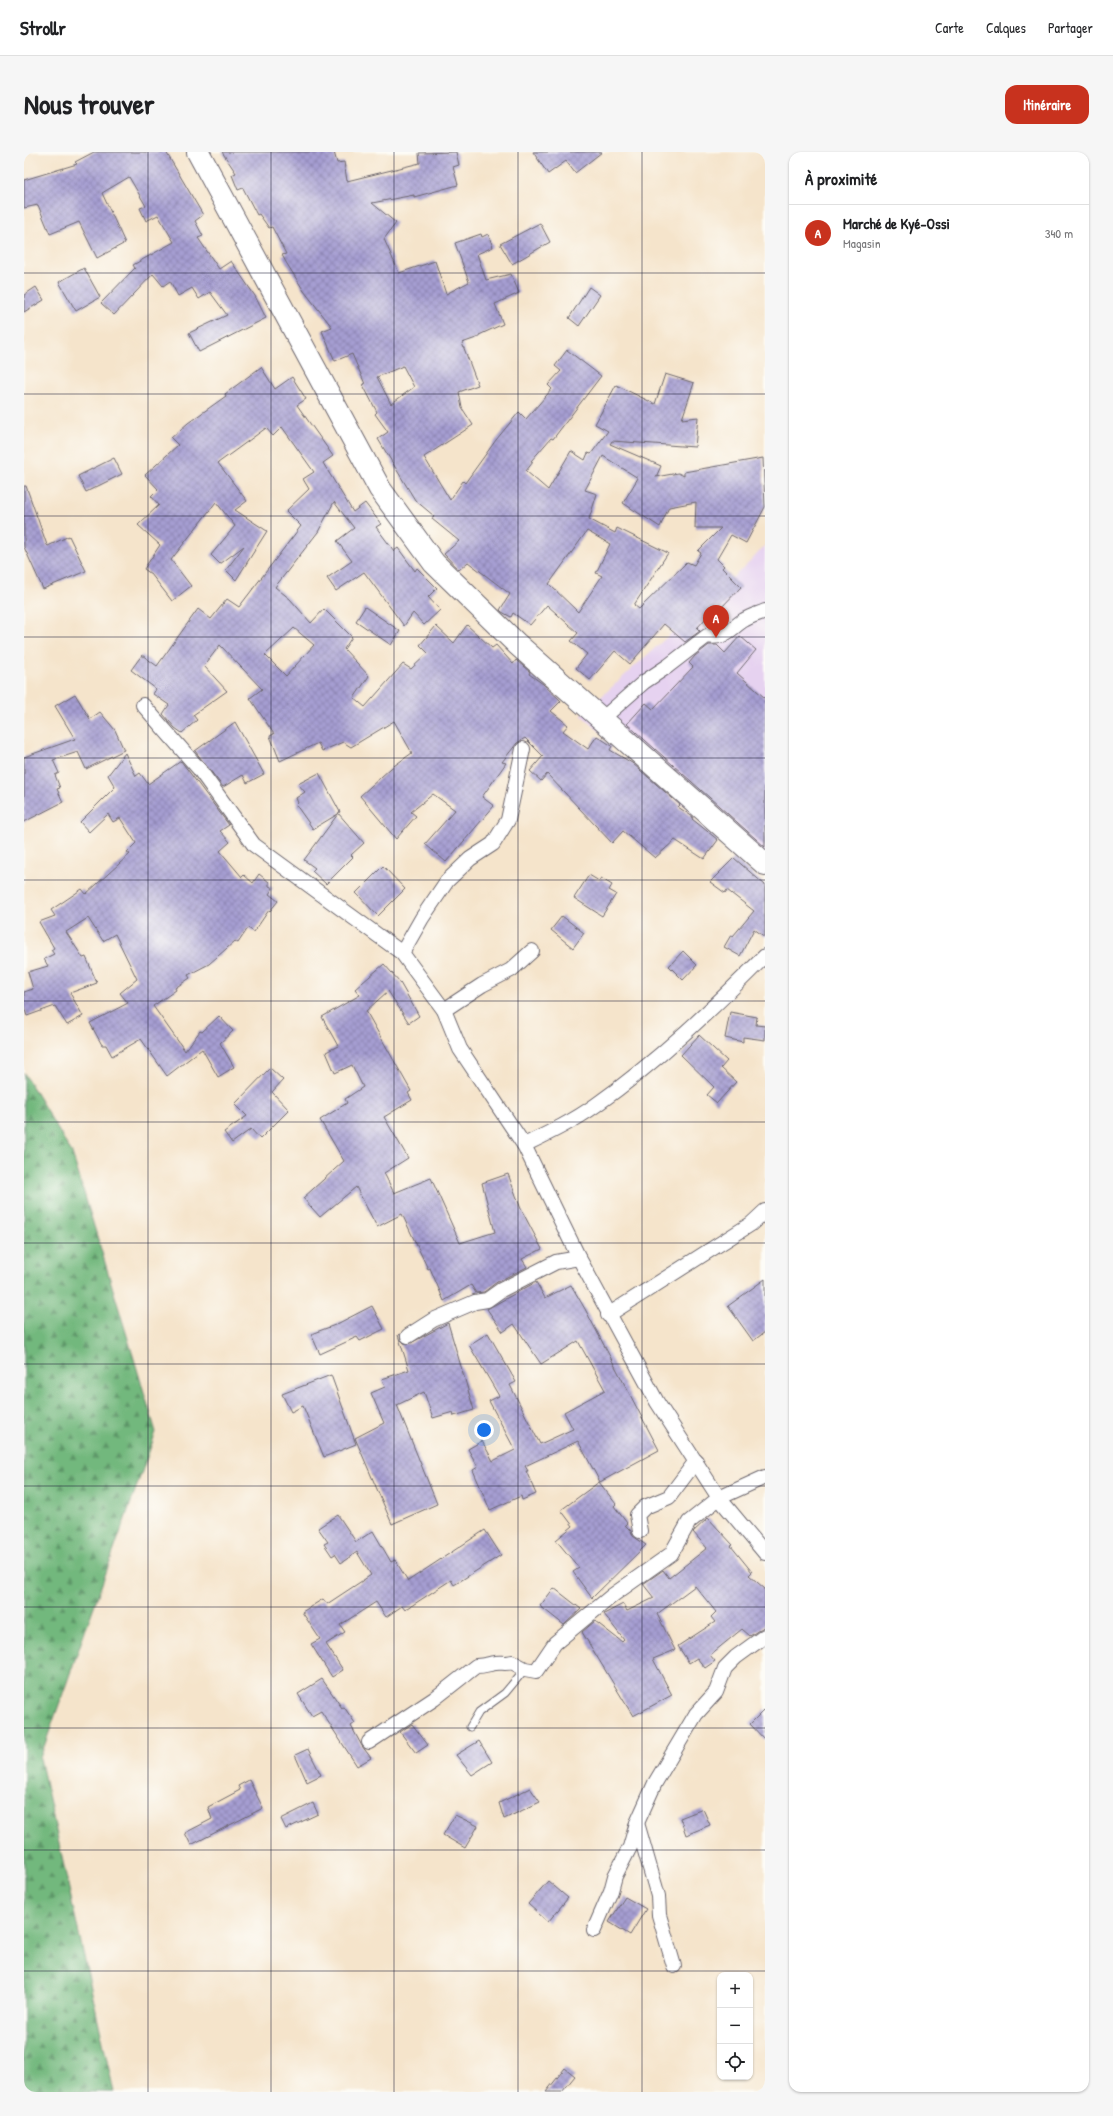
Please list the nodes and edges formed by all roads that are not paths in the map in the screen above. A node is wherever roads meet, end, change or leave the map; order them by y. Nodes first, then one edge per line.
1 (198, 152) edge
2 (765, 611) edge
3 (143, 705) dead end
4 (602, 719) junction
5 (523, 749) dead end
6 (765, 864) edge
7 (532, 951) dead end
8 (402, 953) junction
9 (765, 956) edge
10 (444, 1010) junction
11 (524, 1145) junction
12 (765, 1211) edge
13 (578, 1258) junction
14 (608, 1315) junction
15 (408, 1336) dead end
16 (696, 1461) junction
17 (765, 1476) edge
18 (719, 1498) junction
19 (640, 1531) dead end
20 (765, 1553) edge
21 (765, 1636) edge
22 (525, 1669) junction
23 (470, 1727) dead end
24 (369, 1742) dead end
25 (637, 1823) junction
26 (594, 1930) dead end
27 (674, 1966) dead end

1 - 4 highway
2 - 4 street
3 - 8 street
4 - 6 highway
5 - 8 street
7 - 10 street
8 - 10 street
9 - 11 street
10 - 11 street
11 - 13 street
12 - 14 street
13 - 14 street
13 - 15 street
14 - 16 street
16 - 18 street
16 - 19 street
17 - 18 street
18 - 20 street
18 - 22 street
21 - 25 street
22 - 23 lane
22 - 24 street
25 - 26 street
25 - 27 street

